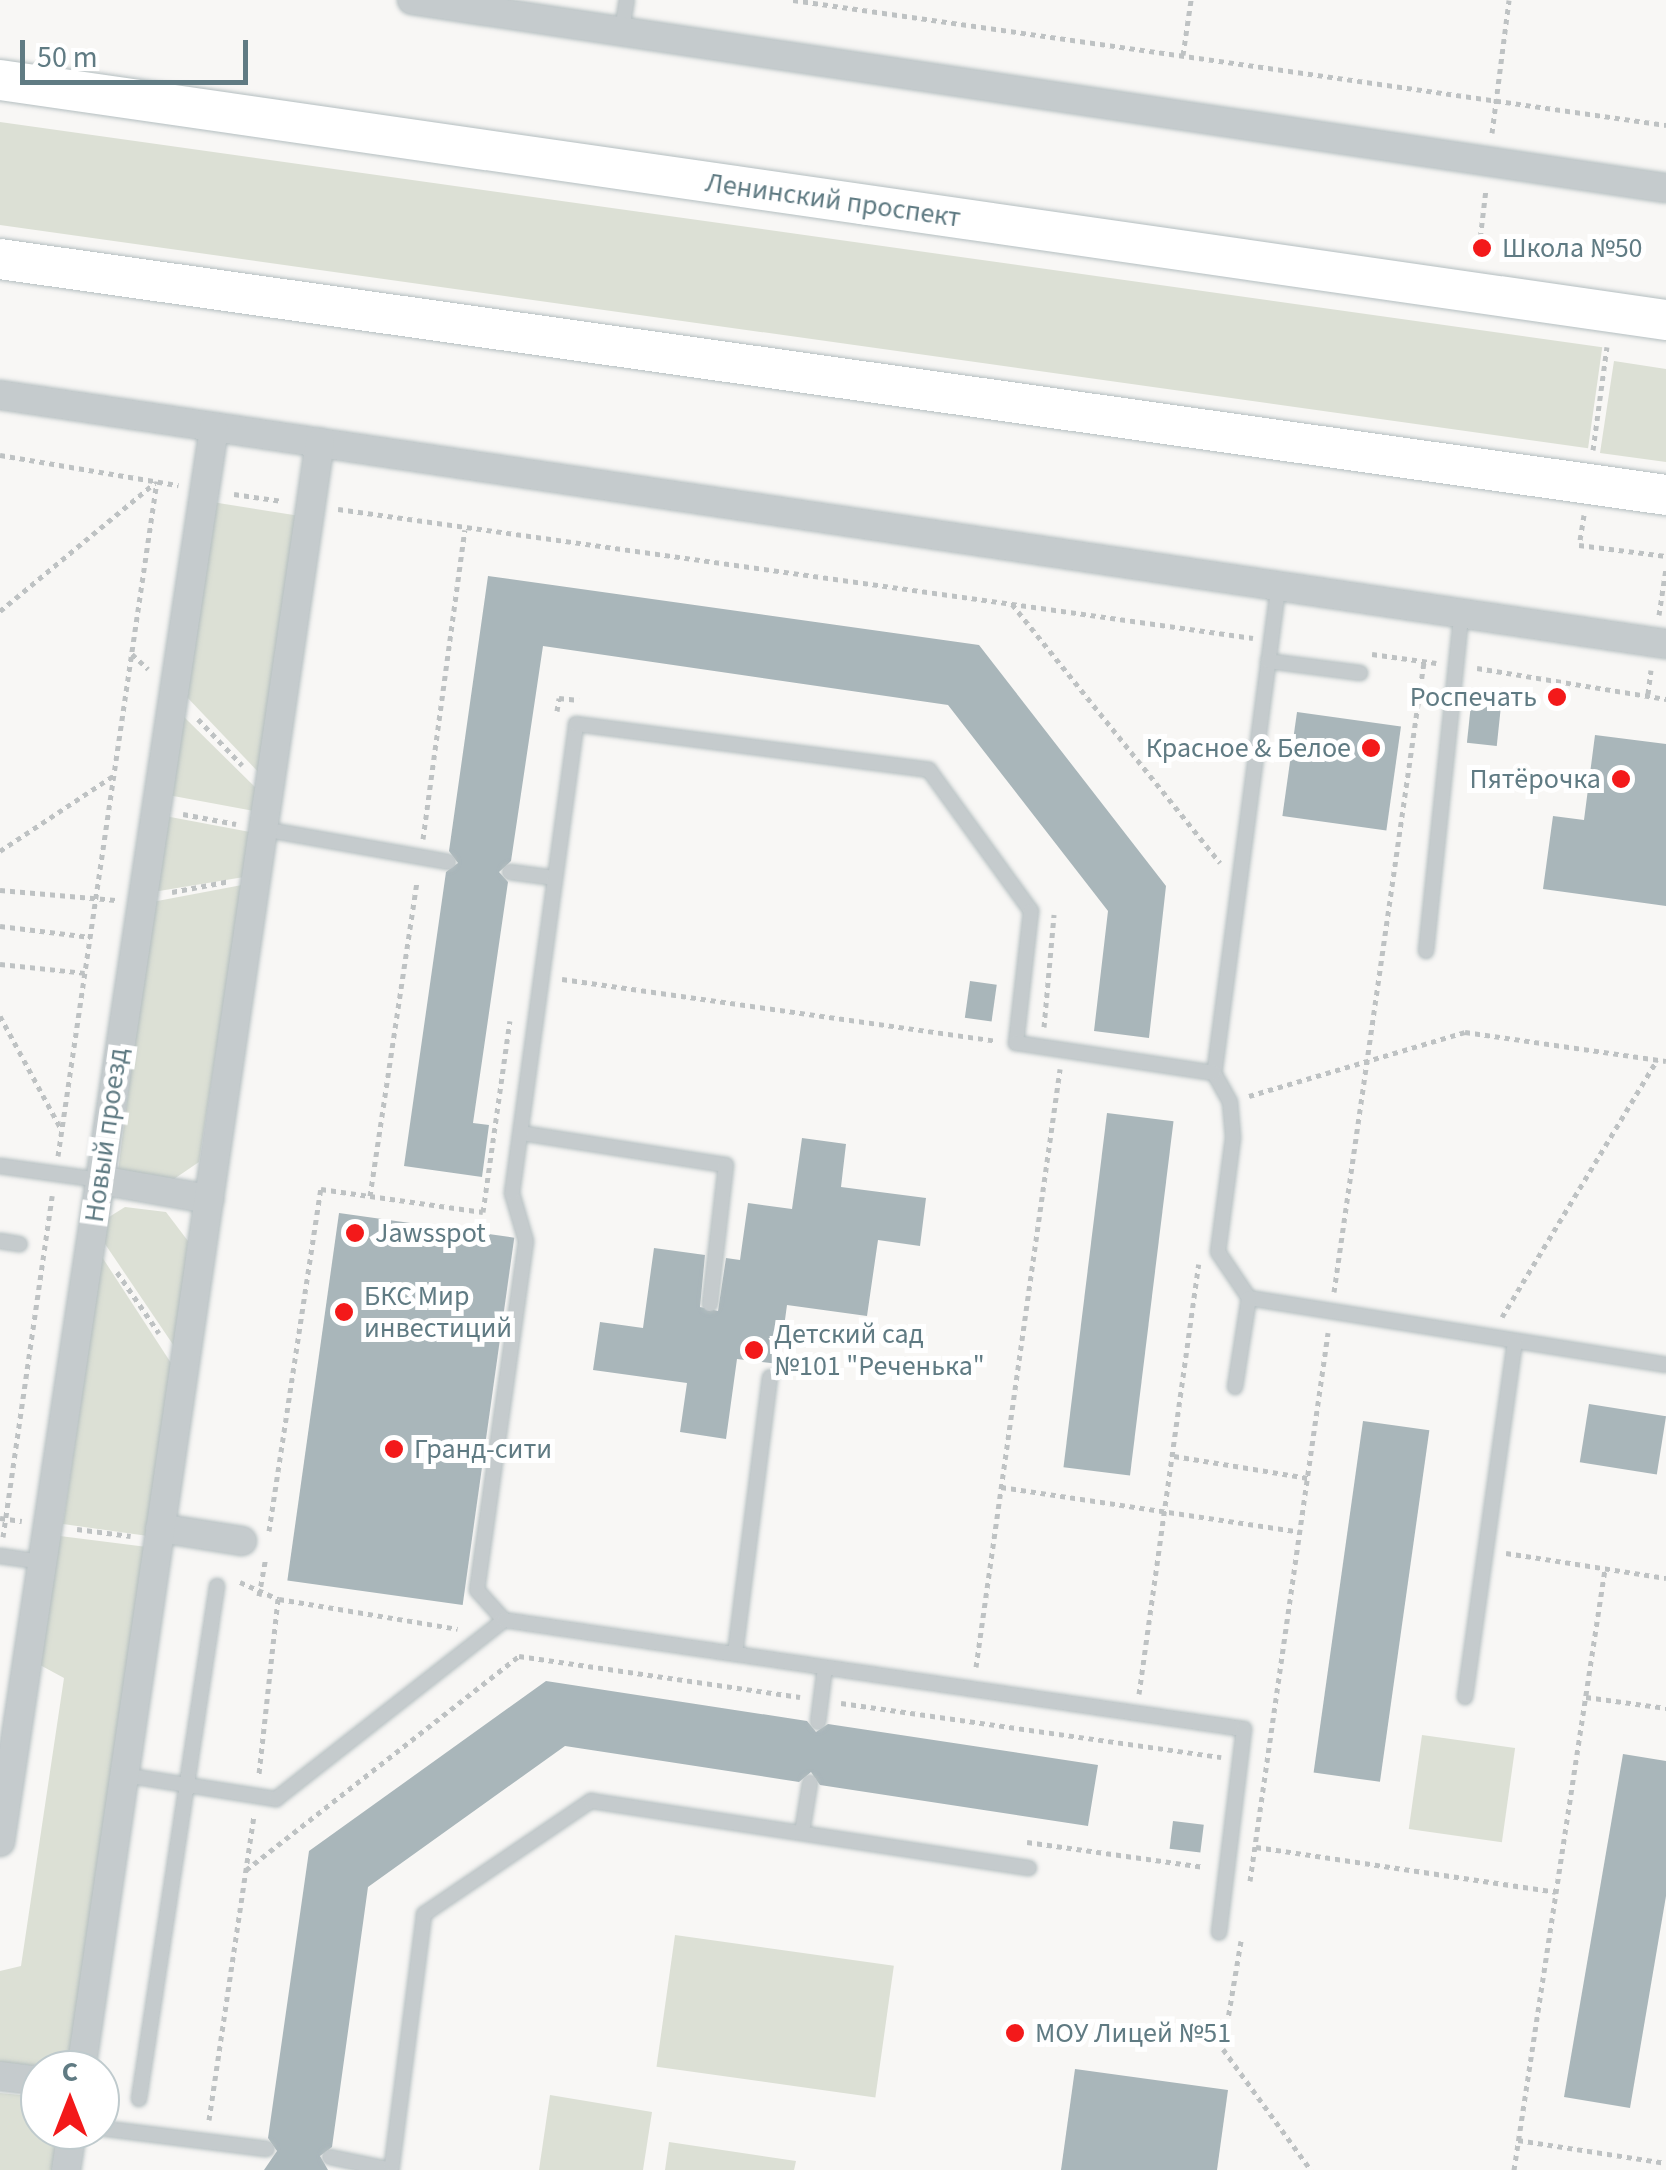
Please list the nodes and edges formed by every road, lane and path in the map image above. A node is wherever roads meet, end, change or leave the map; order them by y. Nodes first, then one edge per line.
1 (412, 0) edge
2 (627, 0) edge
3 (793, 0) edge
4 (1191, 0) edge
5 (1509, 0) edge
6 (622, 30) junction
7 (1183, 54) junction
8 (0, 80) edge
9 (1497, 98) junction
10 (1666, 125) edge
11 (1666, 188) edge
12 (0, 259) edge
13 (1666, 320) edge
14 (0, 395) edge
15 (214, 428) junction
16 (320, 442) junction
17 (0, 455) edge
18 (157, 481) junction
19 (205, 490) junction
20 (1666, 495) edge
21 (311, 505) junction
22 (465, 530) junction
23 (1278, 589) junction
24 (1012, 604) junction
25 (0, 611) edge
26 (1461, 617) junction
27 (1271, 640) junction
28 (1666, 644) edge
29 (132, 654) junction
30 (1367, 654) dead end
31 (1268, 660) junction
32 (1424, 662) junction
33 (1456, 665) junction
34 (1360, 673) dead end
35 (172, 692) junction
36 (1666, 699) edge
37 (597, 702) dead end
38 (556, 717) dead end
39 (113, 776) junction
40 (268, 793) junction
41 (263, 829) junction
42 (0, 851) edge
43 (421, 857) junction
44 (448, 862) dead end
45 (1226, 870) dead end
46 (510, 872) dead end
47 (256, 876) junction
48 (555, 878) junction
49 (0, 890) edge
50 (140, 898) junction
51 (96, 901) junction
52 (1046, 902) dead end
53 (0, 926) edge
54 (90, 936) junction
55 (1426, 951) dead end
56 (0, 964) edge
57 (85, 974) junction
58 (543, 976) junction
59 (512, 1008) dead end
60 (0, 1016) edge
61 (1062, 1032) dead end
62 (1016, 1043) junction
63 (1657, 1060) junction
64 (1372, 1061) junction
65 (1666, 1061) edge
66 (1077, 1072) dead end
67 (1214, 1073) junction
68 (1230, 1102) junction
69 (62, 1130) junction
70 (521, 1134) junction
71 (0, 1166) edge
72 (56, 1174) junction
73 (100, 1180) junction
74 (370, 1196) junction
75 (208, 1199) junction
76 (92, 1235) junction
77 (0, 1241) edge
78 (20, 1244) dead end
79 (1200, 1259) dead end
80 (1249, 1298) junction
81 (710, 1304) dead end
82 (1331, 1313) junction
83 (1498, 1340) junction
84 (1514, 1342) junction
85 (1666, 1365) edge
86 (184, 1368) junction
87 (770, 1376) dead end
88 (1235, 1387) dead end
89 (1174, 1456) junction
90 (1308, 1478) junction
91 (1001, 1487) junction
92 (1166, 1512) junction
93 (160, 1528) junction
94 (1302, 1532) junction
95 (242, 1541) dead end
96 (0, 1555) edge
97 (42, 1562) junction
98 (1666, 1578) edge
99 (217, 1586) dead end
100 (259, 1596) dead end
101 (278, 1599) dead end
102 (504, 1620) junction
103 (472, 1645) junction
104 (735, 1654) junction
105 (825, 1667) junction
106 (495, 1674) junction
107 (973, 1690) junction
108 (1465, 1698) dead end
109 (1586, 1698) junction
110 (822, 1700) junction
111 (1666, 1708) edge
112 (1136, 1714) junction
113 (818, 1722) dead end
114 (8, 1741) edge
115 (1131, 1744) junction
116 (1240, 1760) junction
117 (1268, 1766) junction
118 (124, 1775) junction
119 (810, 1783) dead end
120 (186, 1786) junction
121 (802, 1832) junction
122 (1012, 1840) dead end
123 (0, 1842) edge
124 (1256, 1847) junction
125 (1029, 1868) dead end
126 (246, 1870) dead end
127 (1227, 1870) junction
128 (1252, 1873) junction
129 (1556, 1892) junction
130 (1248, 1893) dead end
131 (1219, 1932) dead end
132 (1242, 1932) dead end
133 (84, 2050) edge
134 (139, 2099) dead end
135 (120, 2131) edge
136 (1518, 2140) junction
137 (267, 2149) dead end
138 (330, 2157) dead end
139 (1666, 2163) edge
140 (392, 2167) edge
141 (1311, 2170) edge
142 (1514, 2170) edge

1 - 6 street
2 - 6 lane
3 - 7 path
4 - 7 path
5 - 9 path
6 - 11 street
7 - 9 path
8 - 13 main road, Ленинский проспект
9 - 10 path
12 - 20 main road
14 - 15 street
15 - 16 street
15 - 19 street, Новый проезд
16 - 21 street
16 - 23 street
17 - 18 path
18 - 19 path
18 - 25 path
18 - 29 path
19 - 21 path
19 - 35 street, Новый проезд
21 - 22 path
21 - 40 street
22 - 24 path
22 - 43 path
23 - 26 street
23 - 27 lane
24 - 27 path
24 - 45 path
26 - 28 street
26 - 33 lane
27 - 31 lane
29 - 35 path
29 - 39 path
30 - 32 path
31 - 34 lane
31 - 67 lane
32 - 33 path
32 - 64 path
33 - 36 path
33 - 55 lane
35 - 40 path
35 - 50 street, Новый проезд
37 - 38 path
39 - 42 path
39 - 51 path
40 - 41 street
41 - 43 lane
41 - 47 street
43 - 44 lane
43 - 74 path
46 - 48 lane
47 - 50 path
47 - 75 street
48 - 58 lane
48 - 62 lane
49 - 51 path
50 - 51 path
50 - 73 street, Новый проезд
51 - 54 path
52 - 61 path
53 - 54 path
54 - 57 path
56 - 57 path
57 - 69 path
58 - 62 path
58 - 70 lane
59 - 74 path
60 - 69 path
62 - 67 lane
63 - 64 path
63 - 65 path
63 - 83 path
64 - 68 path
64 - 82 path
66 - 91 path
67 - 68 lane
68 - 80 lane
69 - 72 path
70 - 81 lane
70 - 102 lane
71 - 72 lane
72 - 73 lane
73 - 75 street
73 - 76 street, Новый проезд
74 - 100 path
75 - 86 street
76 - 86 path
76 - 96 path
76 - 97 street, Новый проезд
77 - 78 lane
79 - 89 path
80 - 82 lane
80 - 88 lane
82 - 83 lane
82 - 90 path
83 - 84 lane
84 - 85 lane
84 - 108 lane
86 - 93 street
87 - 104 lane
89 - 90 path
89 - 92 path
90 - 94 path
91 - 92 path
91 - 107 path
92 - 94 path
92 - 112 path
93 - 95 street
93 - 118 street
94 - 117 path
96 - 97 lane
97 - 114 street, Новый проезд
98 - 109 path
99 - 120 lane
101 - 103 path
102 - 103 lane
102 - 104 lane
103 - 106 path
103 - 120 lane
104 - 105 lane
105 - 107 lane
105 - 110 lane
106 - 110 path
106 - 126 path
107 - 112 lane
109 - 111 path
109 - 129 path
110 - 113 lane
110 - 115 path
112 - 115 path
112 - 116 lane
114 - 123 street, Новый проезд
115 - 116 path
116 - 117 path
116 - 127 lane
117 - 124 path
118 - 120 lane
118 - 133 street
119 - 121 lane
120 - 134 lane
121 - 125 lane
121 - 140 lane
122 - 127 path
124 - 128 path
124 - 129 path
127 - 128 path
127 - 131 lane
128 - 130 path
129 - 136 path
132 - 141 path
135 - 137 lane
136 - 139 path
136 - 142 path
138 - 140 lane

